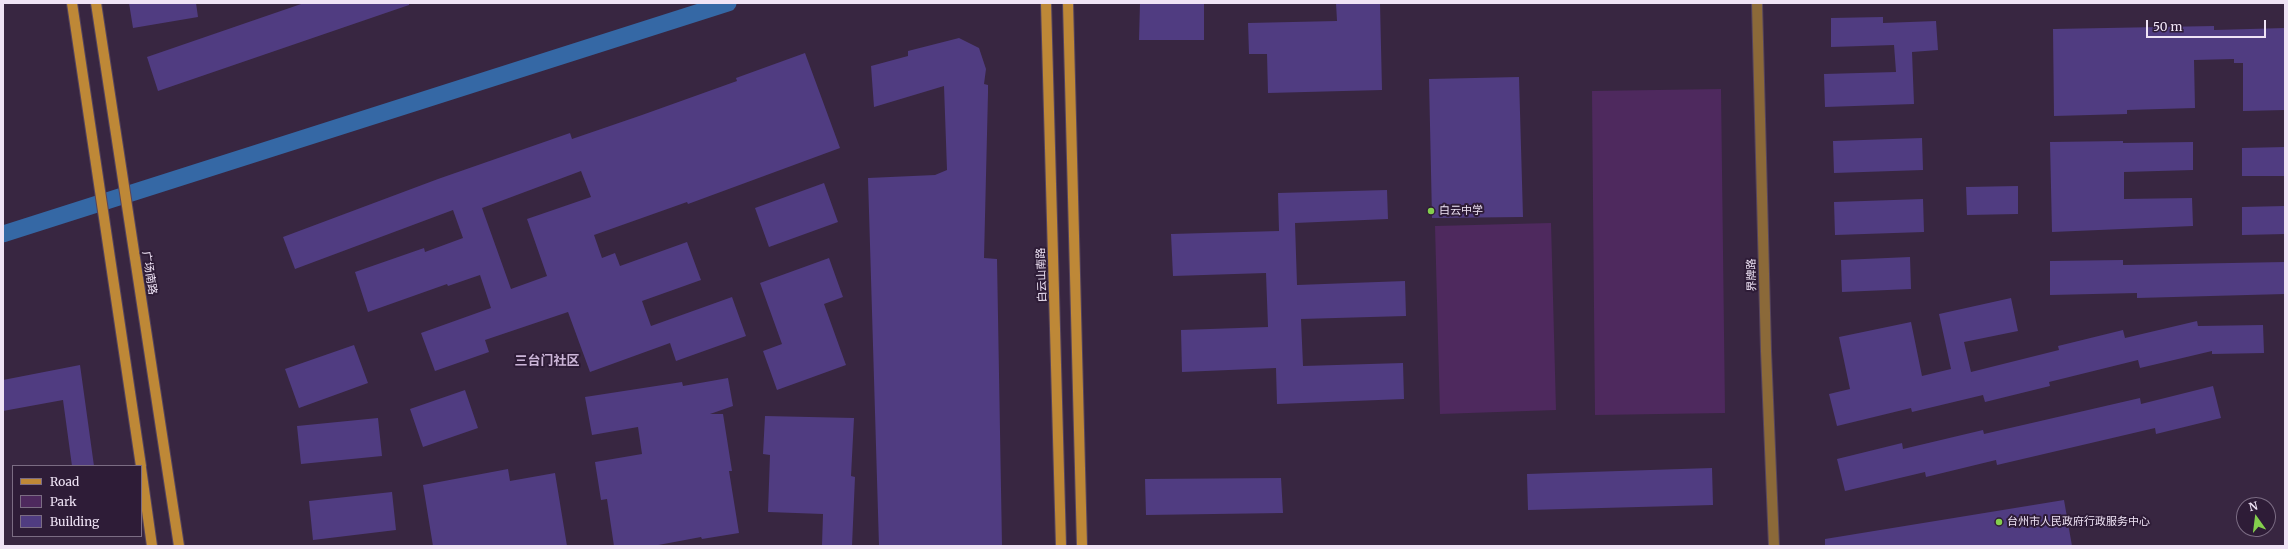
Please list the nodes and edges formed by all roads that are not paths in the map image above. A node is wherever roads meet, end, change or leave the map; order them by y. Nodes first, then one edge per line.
1 (72, 3) edge
2 (96, 3) edge
3 (1046, 3) edge
4 (1068, 3) edge
5 (1757, 3) edge
6 (141, 465) edge
7 (142, 474) edge
8 (152, 546) edge
9 (179, 546) edge
10 (1061, 546) edge
11 (1082, 546) edge
12 (1774, 546) edge

1 - 6 main road
2 - 9 main road, 广场南路
3 - 10 main road, 白云山南路
4 - 11 main road
5 - 12 street, 界牌路
7 - 8 main road

